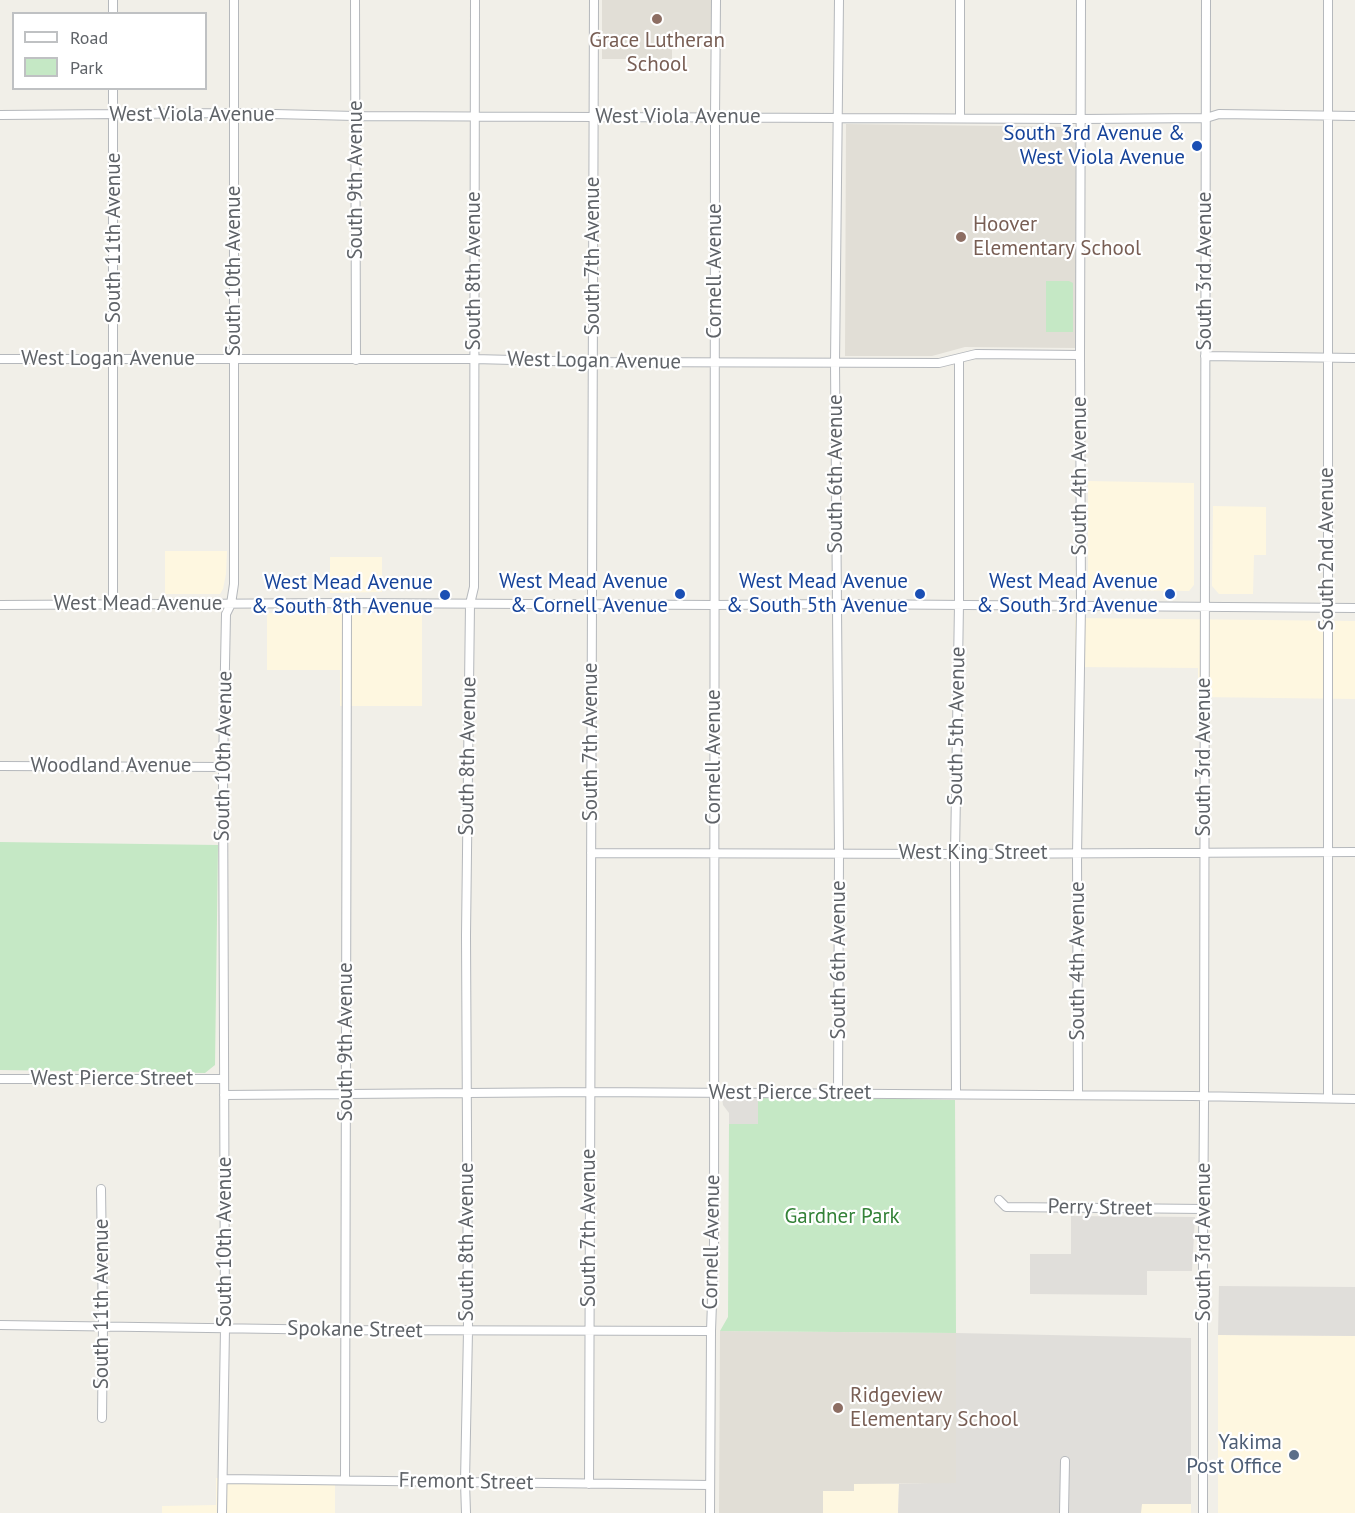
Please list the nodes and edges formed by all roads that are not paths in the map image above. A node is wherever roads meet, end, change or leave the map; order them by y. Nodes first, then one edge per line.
1 (234, 0) edge
2 (356, 0) edge
3 (475, 0) edge
4 (594, 0) edge
5 (716, 0) edge
6 (838, 0) edge
7 (960, 0) edge
8 (1081, 0) edge
9 (1206, 0) edge
10 (1328, 0) edge
11 (113, 90) edge
12 (234, 113) junction
13 (0, 114) edge
14 (113, 115) junction
15 (474, 115) junction
16 (355, 116) junction
17 (1327, 116) junction
18 (1355, 116) edge
19 (594, 117) junction
20 (715, 117) junction
21 (837, 118) junction
22 (960, 118) junction
23 (1081, 118) junction
24 (1206, 118) junction
25 (1080, 355) junction
26 (1205, 356) junction
27 (235, 358) junction
28 (1327, 358) junction
29 (1355, 358) edge
30 (0, 359) edge
31 (114, 359) junction
32 (474, 359) junction
33 (959, 359) junction
34 (356, 360) junction
35 (593, 362) junction
36 (715, 362) junction
37 (836, 363) junction
38 (347, 603) junction
39 (113, 604) junction
40 (231, 604) junction
41 (470, 604) junction
42 (592, 604) junction
43 (837, 604) junction
44 (959, 604) junction
45 (0, 605) edge
46 (714, 605) junction
47 (1081, 606) junction
48 (1205, 606) junction
49 (1328, 607) junction
50 (1355, 608) edge
51 (0, 766) edge
52 (223, 767) junction
53 (839, 852) junction
54 (1204, 852) junction
55 (1328, 852) junction
56 (1355, 852) edge
57 (591, 853) junction
58 (714, 854) junction
59 (955, 854) junction
60 (1077, 854) junction
61 (0, 1079) edge
62 (224, 1079) junction
63 (467, 1092) junction
64 (590, 1092) junction
65 (713, 1093) junction
66 (838, 1093) junction
67 (346, 1094) junction
68 (956, 1094) junction
69 (225, 1095) junction
70 (1078, 1095) junction
71 (1204, 1096) junction
72 (1328, 1098) junction
73 (1355, 1099) edge
74 (101, 1190) dead end
75 (999, 1200) dead end
76 (1204, 1209) junction
77 (0, 1325) edge
78 (103, 1326) junction
79 (225, 1328) junction
80 (346, 1330) junction
81 (468, 1331) junction
82 (711, 1331) junction
83 (589, 1332) junction
84 (102, 1418) dead end
85 (1065, 1461) dead end
86 (223, 1479) junction
87 (345, 1480) junction
88 (465, 1482) junction
89 (589, 1484) junction
90 (710, 1485) junction
91 (222, 1513) edge
92 (466, 1513) edge
93 (710, 1513) edge
94 (1064, 1513) edge
95 (1203, 1513) edge

1 - 12 street, South 10th Avenue
2 - 16 street, South 9th Avenue
3 - 15 street, South 8th Avenue
4 - 19 street, South 7th Avenue
5 - 20 street, Cornell Avenue
6 - 21 street, South 6th Avenue
7 - 22 street
8 - 23 street, South 4th Avenue
9 - 24 street, South 3rd Avenue
10 - 17 street, South 2nd Avenue
11 - 14 street, South 11th Avenue
12 - 14 street, West Viola Avenue
12 - 16 street, West Viola Avenue
12 - 27 street, South 10th Avenue
13 - 14 street, West Viola Avenue
14 - 31 street, South 11th Avenue
15 - 16 street, West Viola Avenue
15 - 19 street, West Viola Avenue
15 - 32 street, South 8th Avenue
16 - 34 street, South 9th Avenue
17 - 18 street, West Viola Avenue
17 - 24 street, West Viola Avenue
17 - 28 street, South 2nd Avenue
19 - 20 street, West Viola Avenue
19 - 35 street, South 7th Avenue
20 - 21 street, West Viola Avenue
20 - 36 street, Cornell Avenue
21 - 22 street, West Viola Avenue
21 - 37 street, South 6th Avenue
22 - 23 street, West Viola Avenue
23 - 24 street, West Viola Avenue
23 - 25 street, South 4th Avenue
24 - 26 street, South 3rd Avenue
25 - 33 street, West Logan Avenue
25 - 47 street, South 4th Avenue
26 - 28 street
26 - 48 street, South 3rd Avenue
27 - 31 street, West Logan Avenue
27 - 34 street, West Logan Avenue
27 - 40 street, South 10th Avenue
28 - 29 street
28 - 49 street, South 2nd Avenue
30 - 31 street, West Logan Avenue
31 - 39 street, South 11th Avenue
32 - 34 street, West Logan Avenue
32 - 35 street, West Logan Avenue
32 - 41 street, South 8th Avenue
33 - 37 street, West Logan Avenue
33 - 44 street, South 5th Avenue
35 - 36 street, West Logan Avenue
35 - 42 street, South 7th Avenue
36 - 37 street, West Logan Avenue
36 - 46 street, Cornell Avenue
37 - 43 street, South 6th Avenue
38 - 40 street, West Mead Avenue
38 - 41 street, West Mead Avenue
38 - 67 street, South 9th Avenue
39 - 40 street, West Mead Avenue
39 - 45 street, West Mead Avenue
40 - 52 street, South 10th Avenue
41 - 42 street, West Mead Avenue
41 - 63 street, South 8th Avenue
42 - 46 street, West Mead Avenue
42 - 57 street, South 7th Avenue
43 - 44 street, West Mead Avenue
43 - 46 street, West Mead Avenue
43 - 53 street, South 6th Avenue
44 - 47 street, West Mead Avenue
44 - 59 street, South 5th Avenue
46 - 58 street, Cornell Avenue
47 - 48 street, West Mead Avenue
47 - 60 street, South 4th Avenue
48 - 49 street, West Mead Avenue
48 - 54 street, South 3rd Avenue
49 - 50 street, West Mead Avenue
49 - 55 street, South 2nd Avenue
51 - 52 street, Woodland Avenue
52 - 62 street, South 10th Avenue
53 - 58 street, West King Street
53 - 59 street, West King Street
53 - 66 street, South 6th Avenue
54 - 55 street, West King Street
54 - 60 street, West King Street
54 - 71 street, South 3rd Avenue
55 - 56 street, West King Street
55 - 72 street, South 2nd Avenue
57 - 58 street, West King Street
57 - 64 street, South 7th Avenue
58 - 65 street, Cornell Avenue
59 - 60 street, West King Street
59 - 68 street, South 5th Avenue
60 - 70 street, South 4th Avenue
61 - 62 street, West Pierce Street
62 - 69 street, South 10th Avenue
63 - 64 street, West Pierce Street
63 - 67 street, West Pierce Street
63 - 81 street, South 8th Avenue
64 - 65 street, West Pierce Street
64 - 83 street, South 7th Avenue
65 - 66 street, West Pierce Street
65 - 82 street, Cornell Avenue
66 - 68 street, West Pierce Street
67 - 69 street, West Pierce Street
67 - 80 street, South 9th Avenue
68 - 70 street, West Pierce Street
69 - 79 street, South 10th Avenue
70 - 71 street, West Pierce Street
71 - 72 street, West Pierce Street
71 - 76 street, South 3rd Avenue
72 - 73 street, West Pierce Street
74 - 78 street, South 11th Avenue
75 - 76 street, Perry Street
76 - 95 street, South 3rd Avenue
77 - 78 street, Spokane Street
78 - 79 street, Spokane Street
78 - 84 street, South 11th Avenue
79 - 80 street, Spokane Street
79 - 86 street, South 10th Avenue
80 - 81 street, Spokane Street
80 - 87 street, South 9th Avenue
81 - 83 street, Spokane Street
81 - 88 street, South 8th Avenue
82 - 83 street, Spokane Street
82 - 90 street, Cornell Avenue
83 - 89 street, South 7th Avenue
85 - 94 street
86 - 87 street, Fremont Street
86 - 91 street, South 10th Avenue
87 - 88 street, Fremont Street
88 - 89 street, Fremont Street
88 - 92 street, South 8th Avenue
89 - 90 street, Fremont Street
90 - 93 street, Cornell Avenue

